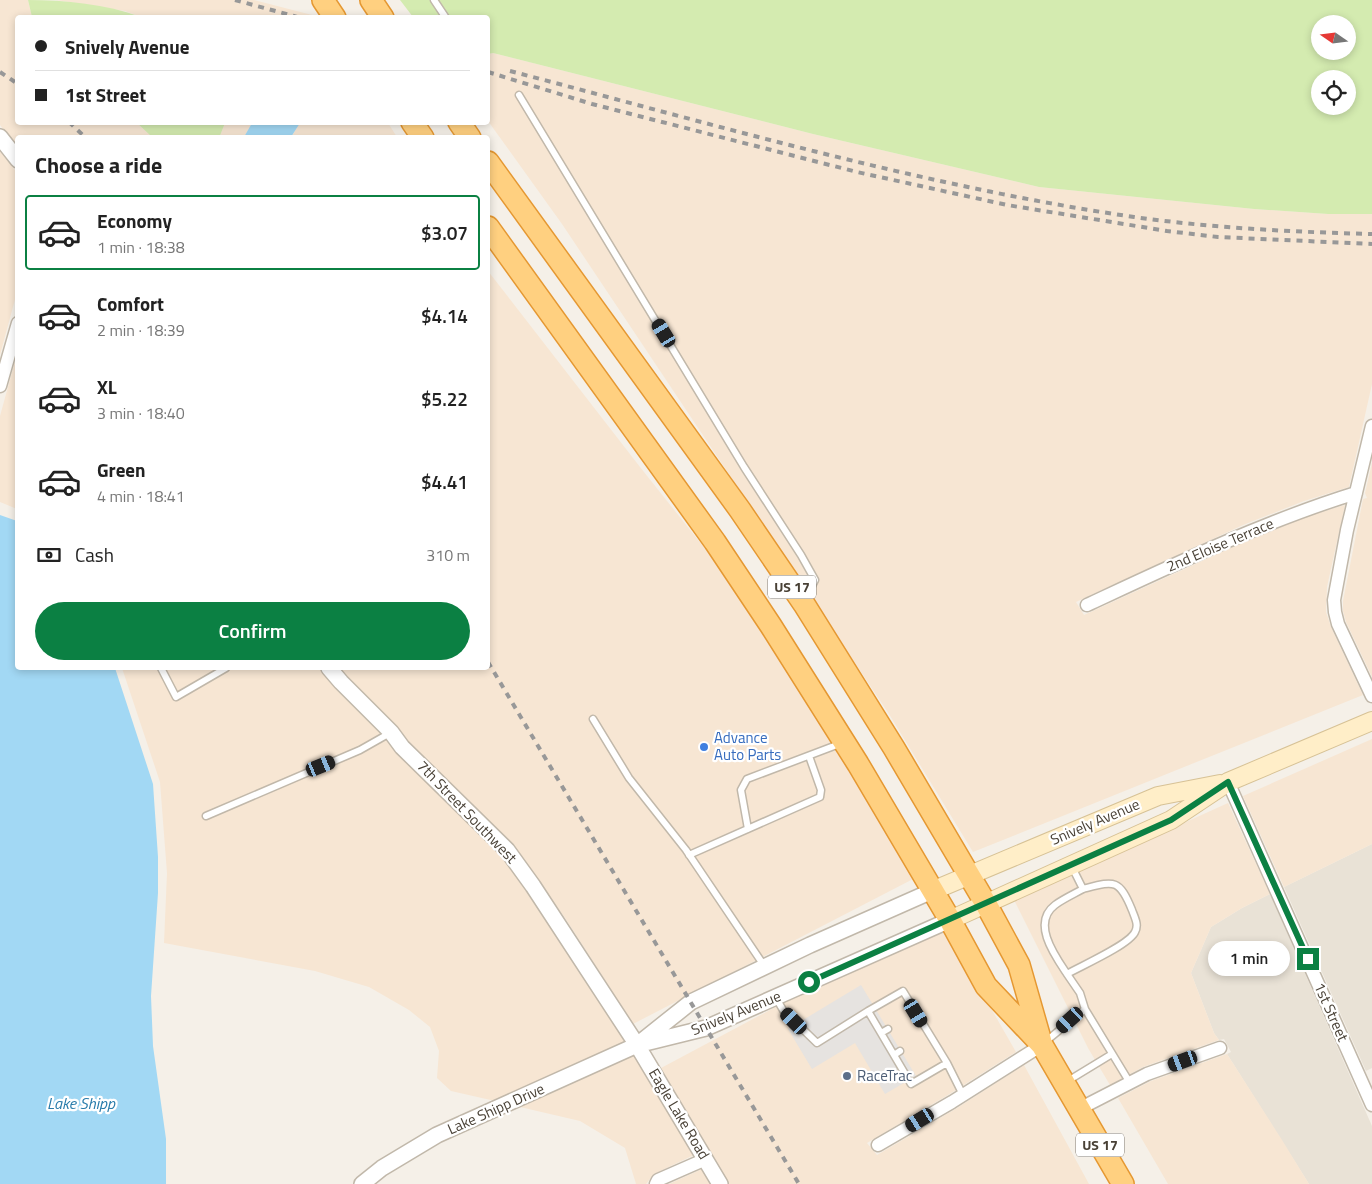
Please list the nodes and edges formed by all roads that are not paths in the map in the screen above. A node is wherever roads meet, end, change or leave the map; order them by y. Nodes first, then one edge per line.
1 (323, 0) edge
2 (371, 0) edge
3 (434, 0) edge
4 (334, 15) edge
5 (381, 15) edge
6 (444, 15) edge
7 (519, 96) dead end
8 (0, 137) edge
9 (15, 156) edge
10 (490, 165) edge
11 (490, 230) edge
12 (15, 334) edge
13 (0, 386) edge
14 (1372, 426) edge
15 (1356, 493) junction
16 (804, 604) junction
17 (1087, 605) dead end
18 (161, 670) edge
19 (223, 670) edge
20 (331, 670) edge
21 (1372, 696) edge
22 (593, 719) dead end
23 (1372, 721) edge
24 (391, 732) junction
25 (844, 742) junction
26 (809, 756) junction
27 (1228, 782) junction
28 (206, 816) dead end
29 (748, 829) junction
30 (689, 855) junction
31 (1071, 866) junction
32 (969, 876) junction
33 (1083, 889) junction
34 (932, 891) junction
35 (986, 904) junction
36 (950, 920) junction
37 (765, 966) junction
38 (1067, 974) junction
39 (775, 997) junction
40 (1085, 1009) junction
41 (868, 1011) junction
42 (888, 1029) dead end
43 (881, 1033) junction
44 (638, 1045) junction
45 (1042, 1045) junction
46 (1220, 1048) dead end
47 (900, 1051) dead end
48 (1112, 1054) junction
49 (894, 1055) junction
50 (947, 1063) junction
51 (1367, 1079) edge
52 (1064, 1083) junction
53 (1130, 1083) junction
54 (963, 1095) junction
55 (1372, 1105) edge
56 (1079, 1109) junction
57 (878, 1145) dead end
58 (706, 1159) junction
59 (1121, 1183) edge
60 (362, 1184) edge
61 (656, 1184) edge
62 (720, 1184) edge

1 - 4 highway
2 - 5 highway
3 - 6 lane
7 - 16 lane
8 - 9 street
10 - 16 highway, US 17
11 - 25 highway, US 17
12 - 13 street
14 - 15 street
15 - 17 street, 2nd Eloise Terrace
15 - 21 street
16 - 32 highway, US 17
18 - 19 lane
20 - 24 street, 7th Street Southwest
22 - 30 lane
23 - 27 main road, Snively Avenue
24 - 28 lane
24 - 44 street, 7th Street Southwest
25 - 26 lane
25 - 34 highway, US 17
26 - 29 lane
26 - 29 lane
27 - 31 main road, Snively Avenue
27 - 32 main road, Snively Avenue
27 - 51 street, 1st Street
29 - 30 lane
30 - 37 lane
31 - 33 lane
31 - 35 main road, Snively Avenue
32 - 34 main road, Snively Avenue
32 - 35 highway, US 17
33 - 38 lane
33 - 38 lane
34 - 36 highway, US 17
34 - 37 street, Snively Avenue
35 - 36 main road, Snively Avenue
35 - 45 highway, US 17
36 - 39 street, Snively Avenue
36 - 45 highway, US 17
37 - 44 street, Snively Avenue
38 - 40 lane
39 - 41 lane
39 - 44 street, Snively Avenue
40 - 45 lane
40 - 48 lane
41 - 43 lane
41 - 50 lane
42 - 43 lane
43 - 49 lane
44 - 58 street, Eagle Lake Road
44 - 60 street, Lake Shipp Drive
45 - 52 highway, US 17
45 - 54 street
46 - 53 street
47 - 49 lane
48 - 52 lane
48 - 53 lane
49 - 50 lane
50 - 54 lane
51 - 55 street, 1st Street
52 - 56 highway, US 17
53 - 56 street
54 - 57 street
56 - 59 highway, US 17
58 - 61 street
58 - 62 street, Eagle Lake Road

